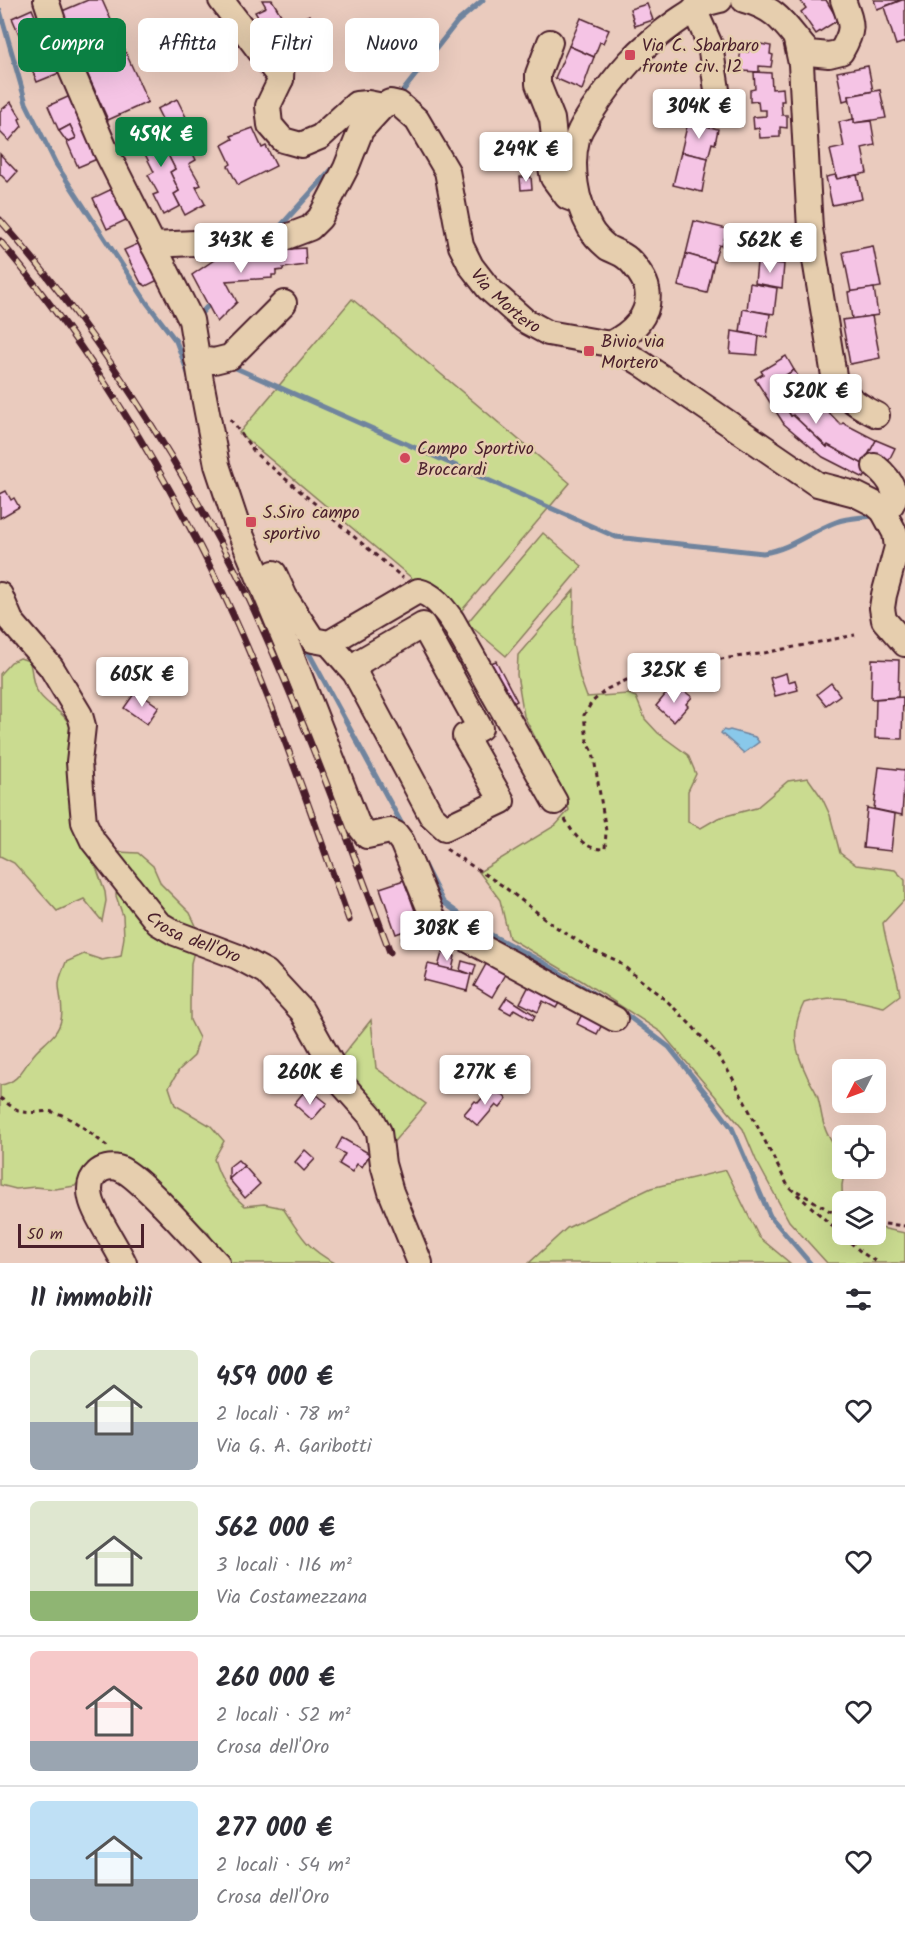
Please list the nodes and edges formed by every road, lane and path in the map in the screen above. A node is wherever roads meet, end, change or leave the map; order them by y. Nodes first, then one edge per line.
1 (46, 0) edge
2 (221, 0) edge
3 (720, 0) edge
4 (744, 0) edge
5 (843, 0) edge
6 (694, 9) junction
7 (796, 39) junction
8 (550, 42) dead end
9 (383, 106) junction
10 (720, 109) dead end
11 (580, 202) junction
12 (153, 245) junction
13 (284, 303) dead end
14 (610, 344) junction
15 (199, 370) junction
16 (878, 415) dead end
17 (256, 454) dead end
18 (875, 466) dead end
19 (883, 511) junction
20 (237, 525) junction
21 (418, 591) junction
22 (0, 595) edge
23 (855, 635) dead end
24 (329, 643) junction
25 (905, 644) edge
26 (355, 673) junction
27 (555, 802) joint
28 (439, 844) dead end
29 (615, 1018) dead end
30 (788, 1186) junction
31 (832, 1212) edge
32 (886, 1224) edge
33 (905, 1226) edge
34 (124, 1263) edge
35 (216, 1263) edge
36 (420, 1263) edge
37 (878, 1263) edge

1 - 12 street
2 - 9 street, Via Mortero
3 - 6 street
4 - 7 street
5 - 7 street
6 - 10 street
6 - 11 street
7 - 16 street
8 - 11 street
9 - 12 street
9 - 14 street, Via Mortero
11 - 14 street
12 - 15 street
13 - 15 street
14 - 19 street, Via Mortero
15 - 20 street
17 - 21 path
18 - 19 street
19 - 25 street
20 - 24 street
20 - 29 street
21 - 24 street
21 - 27 street
22 - 36 street, Crosa dell'Oro
23 - 27 path
24 - 26 street
26 - 26 street
28 - 30 path
30 - 31 path
30 - 37 path
32 - 33 path
34 - 35 street

